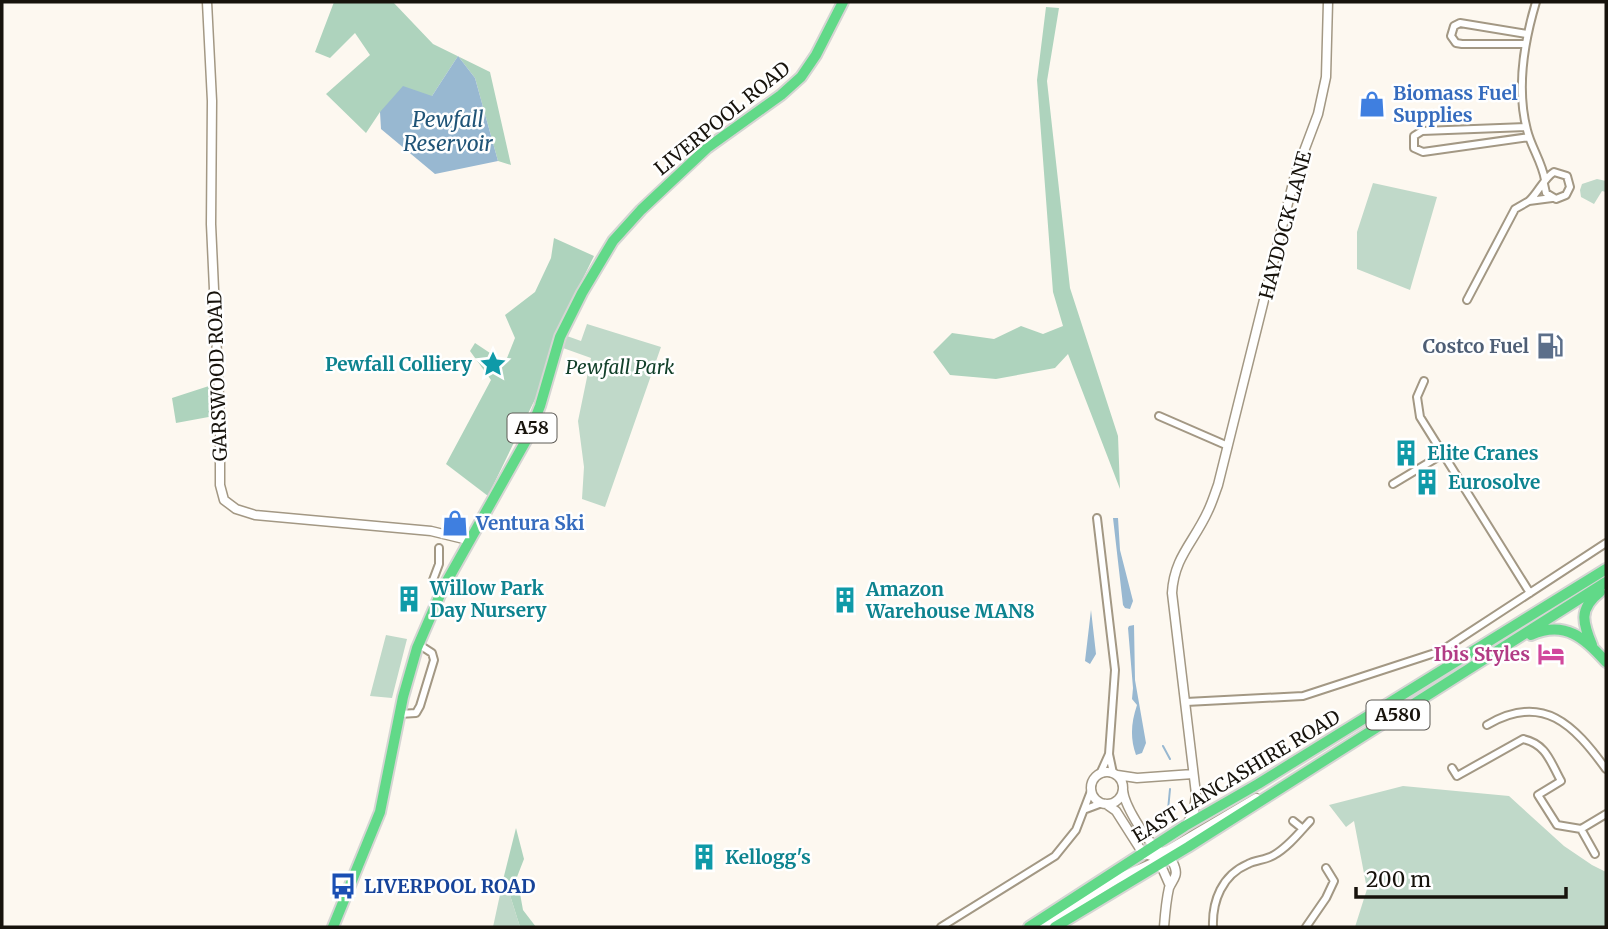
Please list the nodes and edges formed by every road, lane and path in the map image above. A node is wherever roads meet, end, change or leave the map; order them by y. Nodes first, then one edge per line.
1 (207, 2) edge
2 (843, 2) edge
3 (1328, 2) edge
4 (1536, 2) edge
5 (1527, 34) junction
6 (1525, 44) junction
7 (1526, 127) junction
8 (1529, 137) junction
9 (1539, 159) junction
10 (1559, 172) junction
11 (1545, 182) junction
12 (1552, 198) junction
13 (1529, 201) junction
14 (1467, 300) dead end
15 (1423, 381) dead end
16 (1159, 416) dead end
17 (1228, 446) junction
18 (1443, 454) junction
19 (1392, 484) dead end
20 (1097, 518) dead end
21 (468, 540) junction
22 (1606, 543) edge
23 (430, 553) dead end
24 (1606, 569) edge
25 (1606, 582) edge
26 (443, 588) junction
27 (1606, 588) edge
28 (1530, 593) junction
29 (418, 644) junction
30 (1504, 648) junction
31 (1593, 648) junction
32 (1606, 662) edge
33 (1186, 702) junction
34 (399, 714) junction
35 (1487, 725) dead end
36 (1109, 754) junction
37 (1452, 768) dead end
38 (1606, 769) edge
39 (1100, 774) junction
40 (1115, 774) junction
41 (1194, 774) junction
42 (1137, 778) junction
43 (1123, 788) junction
44 (1091, 790) junction
45 (1196, 794) junction
46 (1104, 804) junction
47 (1086, 809) junction
48 (1217, 809) junction
49 (1606, 814) edge
50 (1293, 821) dead end
51 (1310, 821) dead end
52 (1185, 826) junction
53 (1303, 829) junction
54 (1581, 829) junction
55 (1162, 852) junction
56 (1142, 853) junction
57 (1595, 854) dead end
58 (1156, 863) junction
59 (1326, 868) dead end
60 (1170, 886) junction
61 (333, 927) edge
62 (941, 927) edge
63 (1030, 927) edge
64 (1055, 927) edge
65 (1164, 927) edge
66 (1213, 927) edge
67 (1306, 927) edge

1 - 21 street, GARSWOOD ROAD
2 - 21 highway, LIVERPOOL ROAD / A58
3 - 17 street, HAYDOCK LANE
4 - 5 street
5 - 6 street
5 - 6 street
6 - 7 street
7 - 8 street
7 - 8 street
8 - 9 street
9 - 10 street
9 - 11 street
10 - 11 street
10 - 12 street
11 - 12 street
11 - 13 street
12 - 13 street
13 - 14 street
15 - 18 street
16 - 17 street
17 - 33 street, HAYDOCK LANE
18 - 19 street
18 - 28 street
20 - 36 street
21 - 26 highway, LIVERPOOL ROAD / A58
22 - 28 street
23 - 26 street
24 - 48 highway, EAST LANCASHIRE ROAD / A580
25 - 30 highway, EAST LANCASHIRE ROAD / A580
26 - 29 highway, LIVERPOOL ROAD / A58
27 - 31 highway
28 - 33 street
29 - 34 highway, LIVERPOOL ROAD / A58
29 - 34 street
30 - 31 highway
30 - 55 highway, EAST LANCASHIRE ROAD / A580
31 - 32 highway
33 - 41 street, HAYDOCK LANE
34 - 61 highway, LIVERPOOL ROAD / A58
35 - 38 street
36 - 39 street
36 - 40 street
37 - 54 street
39 - 40 street
39 - 44 street
40 - 42 street
40 - 43 street
41 - 42 street
41 - 45 street, HAYDOCK LANE
42 - 43 street
43 - 46 street
43 - 55 street
44 - 46 street
44 - 47 street
45 - 48 street
45 - 52 street, HAYDOCK LANE
46 - 47 street
46 - 56 street
47 - 62 street
48 - 52 highway, EAST LANCASHIRE ROAD / A580
49 - 54 street
50 - 53 street
51 - 53 street
52 - 55 highway, EAST LANCASHIRE ROAD / A580
53 - 66 street
54 - 57 street
55 - 56 highway, EAST LANCASHIRE ROAD / A580
55 - 58 highway, EAST LANCASHIRE ROAD / A580
55 - 60 street
56 - 58 street
56 - 63 highway, EAST LANCASHIRE ROAD / A580
58 - 60 street
58 - 63 street
58 - 64 highway, EAST LANCASHIRE ROAD / A580
59 - 67 street
60 - 65 street

